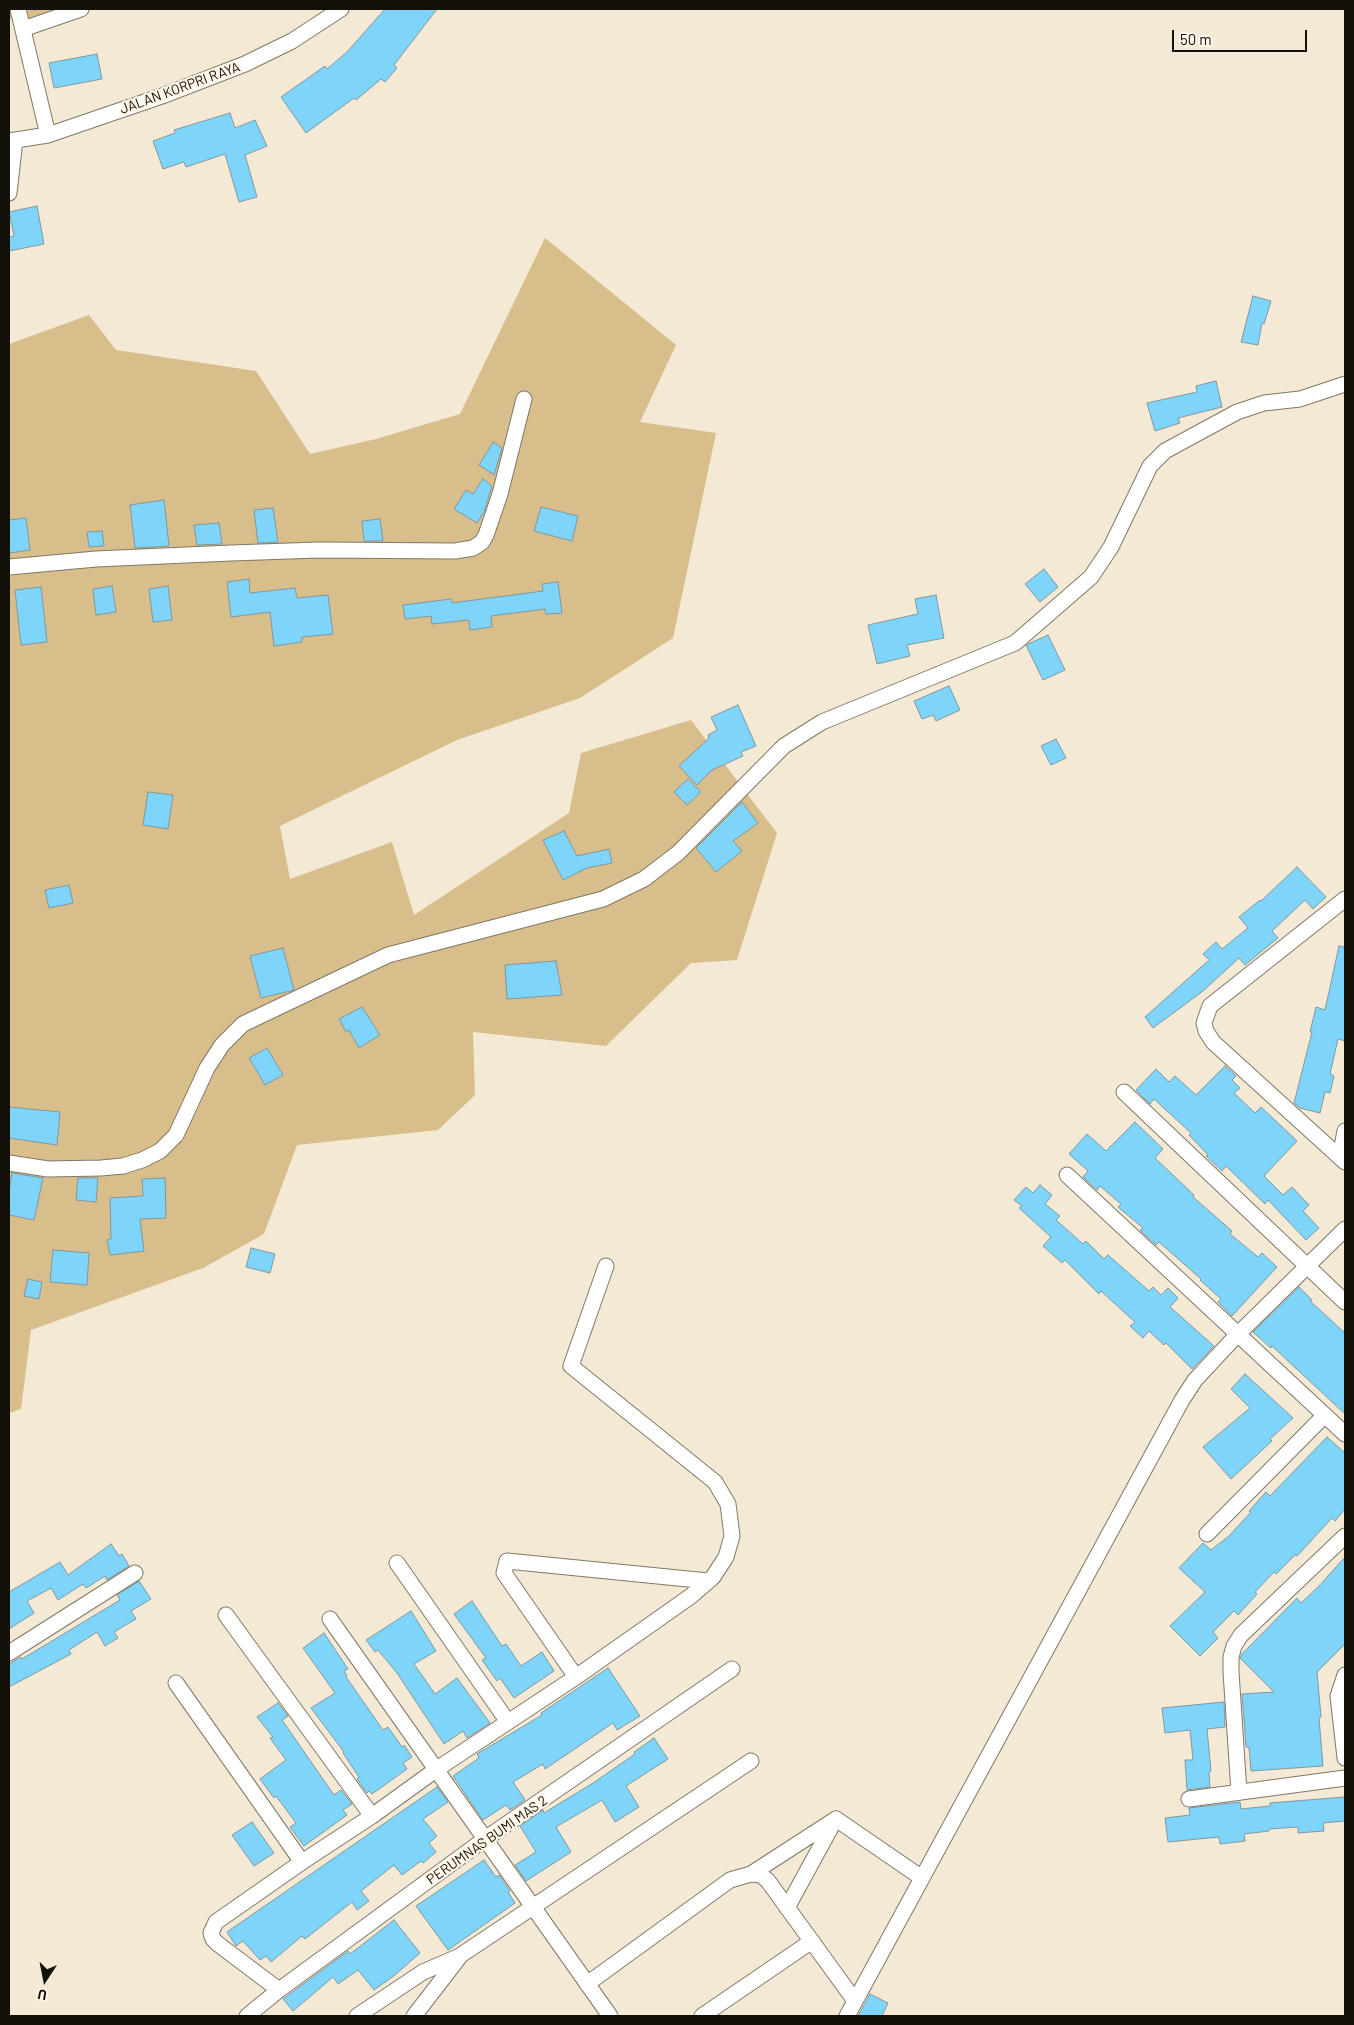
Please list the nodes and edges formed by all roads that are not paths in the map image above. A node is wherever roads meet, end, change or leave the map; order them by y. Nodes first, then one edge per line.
1 (17, 9) edge
2 (81, 9) edge
3 (341, 9) edge
4 (9, 10) edge
5 (23, 29) junction
6 (48, 135) junction
7 (12, 140) edge
8 (9, 193) edge
9 (1345, 384) edge
10 (524, 400) dead end
11 (9, 567) edge
12 (1345, 899) edge
13 (1124, 1092) dead end
14 (1345, 1131) edge
15 (1342, 1159) edge
16 (9, 1164) edge
17 (1067, 1175) dead end
18 (1345, 1229) edge
19 (606, 1266) dead end
20 (1307, 1266) junction
21 (1345, 1302) edge
22 (1237, 1335) junction
23 (1325, 1415) junction
24 (1345, 1434) edge
25 (1207, 1534) dead end
26 (1345, 1536) edge
27 (398, 1563) dead end
28 (134, 1573) dead end
29 (708, 1581) junction
30 (226, 1615) dead end
31 (330, 1619) dead end
32 (9, 1654) edge
33 (732, 1669) dead end
34 (576, 1676) junction
35 (1344, 1679) edge
36 (176, 1683) dead end
37 (508, 1722) junction
38 (1345, 1758) edge
39 (751, 1761) dead end
40 (437, 1769) junction
41 (1345, 1778) edge
42 (1240, 1792) junction
43 (1189, 1799) dead end
44 (372, 1816) junction
45 (836, 1818) junction
46 (486, 1839) junction
47 (302, 1862) junction
48 (751, 1874) junction
49 (922, 1878) junction
50 (534, 1906) junction
51 (788, 1908) junction
52 (812, 1941) junction
53 (461, 1955) junction
54 (587, 1984) junction
55 (280, 1990) junction
56 (855, 2002) junction
57 (253, 2014) edge
58 (357, 2016) edge
59 (414, 2016) edge
60 (610, 2016) edge
61 (702, 2016) edge
62 (846, 2016) edge

1 - 4 street
1 - 5 street
2 - 5 street
3 - 6 street, JALAN KORPRI RAYA
5 - 6 street
6 - 7 street, JALAN KORPRI RAYA
7 - 8 street
9 - 16 street
10 - 11 street
12 - 15 street
13 - 20 street
14 - 15 street
17 - 22 street
18 - 20 street
19 - 29 street
20 - 21 street
20 - 22 street
22 - 23 street
22 - 49 street
23 - 24 street
23 - 25 street
26 - 42 street
27 - 37 street
28 - 32 street
29 - 34 street
29 - 34 street
30 - 44 street
31 - 40 street
33 - 46 street, PERUMNAS BUMI MAS 2
34 - 37 street
35 - 38 street
36 - 47 street
37 - 40 street
39 - 50 street
40 - 44 street
40 - 46 street
41 - 42 street
42 - 43 street
44 - 47 street
45 - 48 street
45 - 49 street
45 - 51 street
46 - 50 street
46 - 55 street, PERUMNAS BUMI MAS 2
47 - 55 street
48 - 51 street
48 - 54 street
49 - 56 street
50 - 53 street
50 - 54 street
51 - 52 street
52 - 56 street
52 - 61 street
53 - 58 street
53 - 59 street
54 - 60 street
55 - 57 street, PERUMNAS BUMI MAS 2
56 - 62 street

